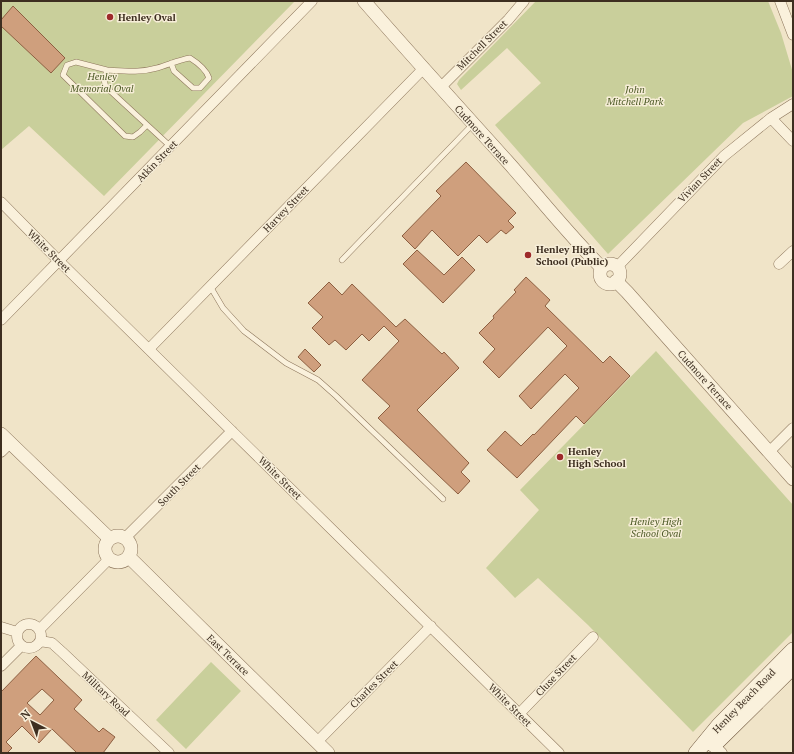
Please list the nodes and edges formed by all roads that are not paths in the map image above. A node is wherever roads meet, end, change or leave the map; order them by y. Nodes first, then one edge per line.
1 (312, 1) edge
2 (364, 1) edge
3 (524, 1) edge
4 (780, 1) edge
5 (793, 35) edge
6 (171, 63) junction
7 (423, 69) junction
8 (107, 70) junction
9 (440, 88) junction
10 (793, 104) edge
11 (771, 118) junction
12 (473, 124) junction
13 (147, 125) junction
14 (793, 142) edge
15 (171, 147) junction
16 (1, 202) edge
17 (793, 251) edge
18 (342, 260) dead end
19 (59, 261) junction
20 (779, 264) dead end
21 (617, 267) junction
22 (602, 268) junction
23 (616, 282) junction
24 (210, 286) junction
25 (1, 320) edge
26 (149, 349) junction
27 (793, 428) edge
28 (232, 431) junction
29 (4, 443) edge
30 (769, 452) junction
31 (793, 479) edge
32 (443, 499) dead end
33 (125, 538) junction
34 (110, 539) junction
35 (129, 557) junction
36 (109, 559) junction
37 (431, 626) junction
38 (1, 627) edge
39 (39, 630) junction
40 (17, 632) junction
41 (593, 637) dead end
42 (40, 641) junction
43 (21, 646) junction
44 (793, 650) edge
45 (1, 666) edge
46 (788, 670) edge
47 (519, 714) junction
48 (317, 742) junction
49 (714, 750) edge
50 (169, 753) edge
51 (328, 753) edge
52 (559, 753) edge
53 (696, 753) edge

1 - 15 street, Atkin Street
2 - 7 street, Cudmore Terrace
3 - 9 street, Mitchell Street
4 - 5 street
6 - 6 lane
6 - 8 lane
7 - 9 street, Cudmore Terrace
7 - 24 street, Harvey Street
8 - 13 lane
8 - 13 lane
9 - 12 street, Cudmore Terrace
10 - 11 street, Vivian Street
11 - 14 street
11 - 21 street, Vivian Street
12 - 18 lane
12 - 22 street, Cudmore Terrace
13 - 15 lane
15 - 19 street, Atkin Street
16 - 19 street, White Street
17 - 20 street
19 - 25 street, Atkin Street
19 - 26 street, White Street
21 - 22 street
21 - 23 street
22 - 23 street
23 - 30 street, Cudmore Terrace
24 - 26 street, Harvey Street
24 - 32 lane
26 - 28 street, White Street
27 - 30 street
28 - 33 street, South Street
28 - 37 street, White Street
29 - 34 street
30 - 31 street, Cudmore Terrace
33 - 34 street
33 - 35 street
34 - 36 street
35 - 36 street
35 - 48 street, East Terrace
36 - 39 street
37 - 47 street, White Street
37 - 48 street, Charles Street
38 - 40 street
39 - 40 street
39 - 42 street
40 - 43 street
41 - 47 street, Cluse Street
42 - 43 street
42 - 50 street, Military Road
43 - 45 street
44 - 46 main road, Henley Beach Road
46 - 49 main road, Henley Beach Road
46 - 53 main road, Henley Beach Road
47 - 52 street, White Street
48 - 51 street, East Terrace

